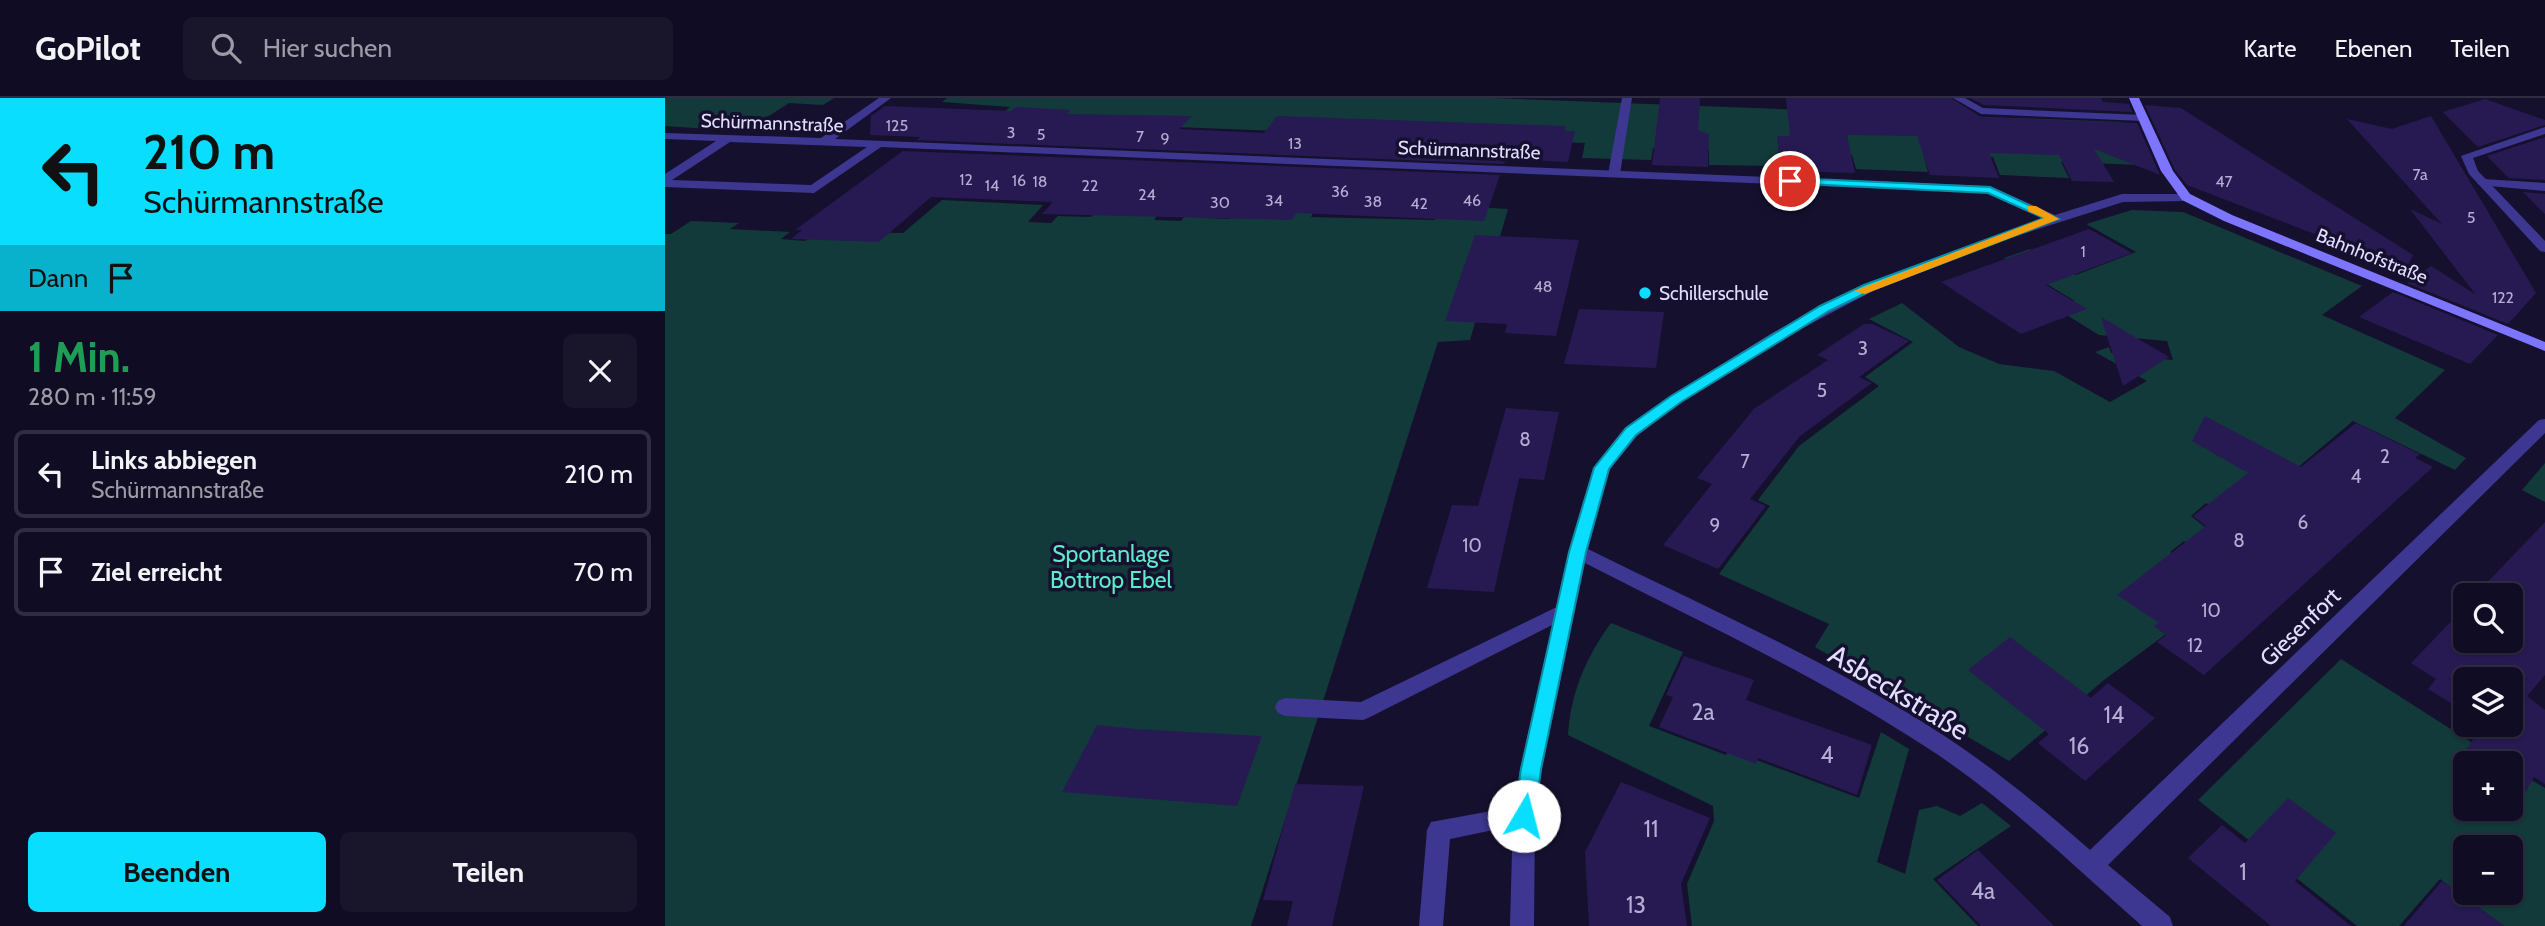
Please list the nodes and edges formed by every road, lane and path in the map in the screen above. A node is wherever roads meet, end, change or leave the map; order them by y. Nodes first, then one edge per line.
1 (886, 98) edge
2 (1627, 98) edge
3 (1958, 98) edge
4 (2134, 98) edge
5 (2143, 118) junction
6 (2545, 130) edge
7 (665, 136) edge
8 (727, 139) junction
9 (823, 142) junction
10 (878, 144) junction
11 (1614, 174) junction
12 (665, 181) edge
13 (2483, 183) junction
14 (2545, 187) edge
15 (2186, 197) junction
16 (2053, 219) junction
17 (2545, 248) edge
18 (2545, 347) edge
19 (2545, 424) edge
20 (1578, 552) junction
21 (1565, 610) junction
22 (1285, 707) dead end
23 (1524, 816) junction
24 (2090, 866) junction
25 (1431, 926) edge
26 (1522, 926) edge
27 (2161, 926) edge

1 - 9 street
2 - 11 street
3 - 5 street
4 - 5 street
5 - 15 street
6 - 13 street
7 - 8 street, Schürmannstraße
8 - 9 street, Schürmannstraße
8 - 12 street
9 - 10 street, Schürmannstraße
10 - 11 street, Schürmannstraße
10 - 12 street, Schürmannstraße
11 - 16 street, Schürmannstraße
13 - 14 street
13 - 17 street
15 - 16 street
15 - 18 street, Bahnhofstraße
16 - 20 street
19 - 24 street, Giesenfort
20 - 21 street
20 - 24 street, Asbeckstraße
21 - 22 street
21 - 23 street
23 - 25 street
23 - 26 street
24 - 27 street, Asbeckstraße

